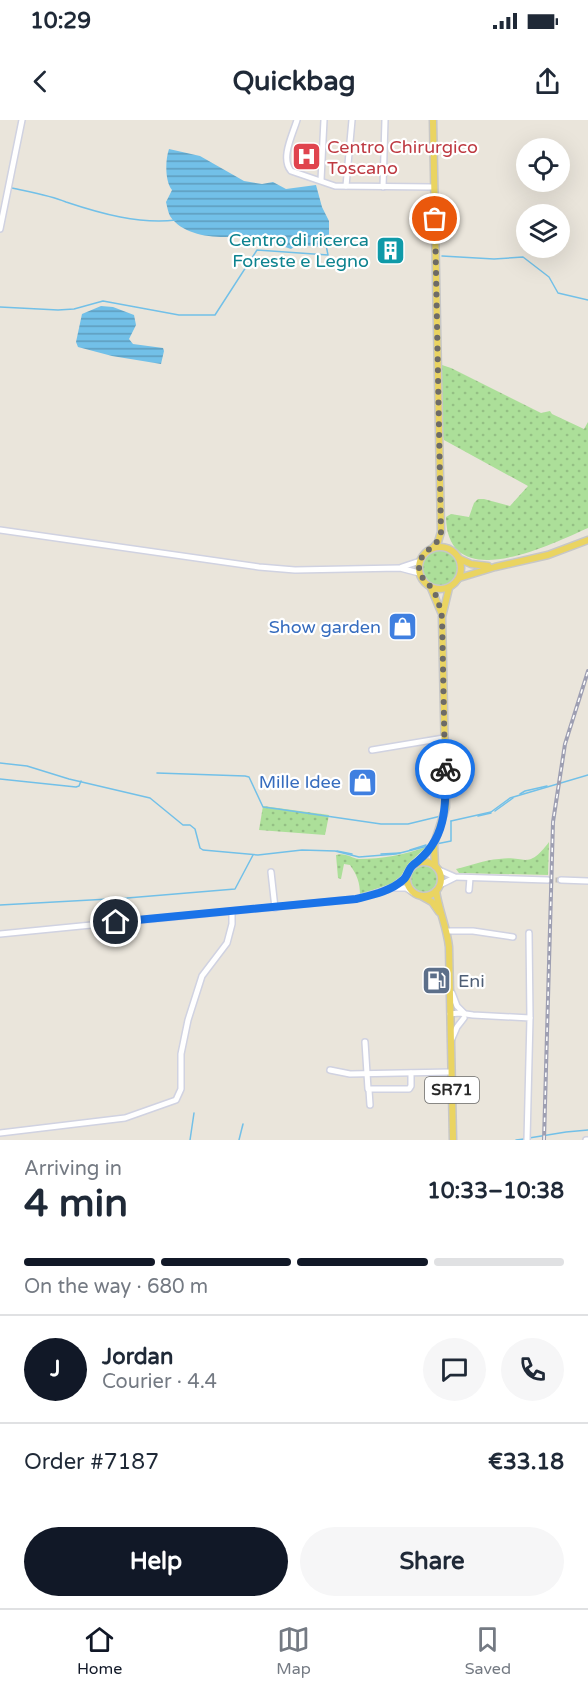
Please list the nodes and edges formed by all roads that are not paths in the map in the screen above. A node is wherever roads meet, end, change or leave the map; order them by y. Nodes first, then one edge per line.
1 (22, 120) edge
2 (297, 120) edge
3 (324, 120) edge
4 (352, 120) edge
5 (385, 120) edge
6 (433, 120) edge
7 (321, 180) junction
8 (346, 186) junction
9 (383, 187) junction
10 (434, 187) junction
11 (0, 194) edge
12 (7, 194) junction
13 (0, 229) edge
14 (0, 530) edge
15 (441, 532) junction
16 (588, 540) edge
17 (433, 548) junction
18 (448, 548) junction
19 (460, 559) junction
20 (420, 561) junction
21 (495, 567) junction
22 (400, 568) junction
23 (419, 573) junction
24 (459, 578) junction
25 (431, 587) junction
26 (449, 588) junction
27 (442, 617) junction
28 (444, 738) junction
29 (372, 750) dead end
30 (434, 844) junction
31 (418, 863) junction
32 (437, 868) junction
33 (271, 872) dead end
34 (406, 877) junction
35 (455, 878) junction
36 (470, 878) junction
37 (548, 880) tunnel mouth
38 (561, 880) tunnel mouth
39 (588, 881) edge
40 (392, 888) junction
41 (438, 888) junction
42 (469, 890) dead end
43 (412, 892) junction
44 (422, 896) junction
45 (275, 908) junction
46 (232, 911) junction
47 (441, 915) junction
48 (448, 931) junction
49 (529, 933) dead end
50 (0, 934) edge
51 (513, 937) dead end
52 (450, 986) junction
53 (450, 1014) junction
54 (465, 1016) junction
55 (530, 1018) junction
56 (365, 1042) dead end
57 (451, 1042) junction
58 (330, 1070) dead end
59 (451, 1072) junction
60 (411, 1073) junction
61 (366, 1074) junction
62 (369, 1090) junction
63 (370, 1105) dead end
64 (0, 1133) edge
65 (453, 1139) edge
66 (527, 1140) edge

1 - 12 street
2 - 7 street
3 - 7 street
4 - 8 street
5 - 9 street
6 - 10 main road
7 - 8 street
8 - 9 street
9 - 10 street
10 - 15 main road
11 - 12 street
12 - 13 street
14 - 22 street
15 - 17 main road
15 - 18 main road
16 - 21 main road
17 - 18 main road
17 - 20 main road
18 - 19 main road
19 - 21 main road
19 - 24 main road
20 - 22 street
20 - 23 main road
21 - 24 main road
22 - 23 street
23 - 25 main road, SR71
24 - 26 main road
25 - 26 main road
25 - 27 main road, SR71
26 - 27 main road, SR71
27 - 28 main road, SR71
28 - 29 street
28 - 30 main road, SR71
30 - 31 main road, SR71
30 - 32 main road, SR71
31 - 32 main road
31 - 34 main road, SR71
32 - 35 street
32 - 41 main road, SR71
33 - 45 street
34 - 40 street
34 - 43 main road
35 - 36 street
35 - 41 street
36 - 37 street
36 - 42 street
38 - 39 street
40 - 43 street
40 - 45 street
41 - 44 main road
41 - 47 main road, SR71
43 - 44 main road, SR71
44 - 47 main road, SR71
45 - 46 street
46 - 50 street
46 - 64 street
47 - 48 main road, SR71
48 - 51 street
48 - 52 main road, SR71
49 - 55 street
52 - 53 main road, SR71
52 - 54 street
53 - 54 street
53 - 57 main road, SR71
54 - 55 street
54 - 57 street
55 - 66 street
56 - 61 street
57 - 59 main road, SR71
58 - 61 street
59 - 60 street
59 - 65 main road, SR71
60 - 61 street
60 - 62 street
61 - 62 street
62 - 63 street

